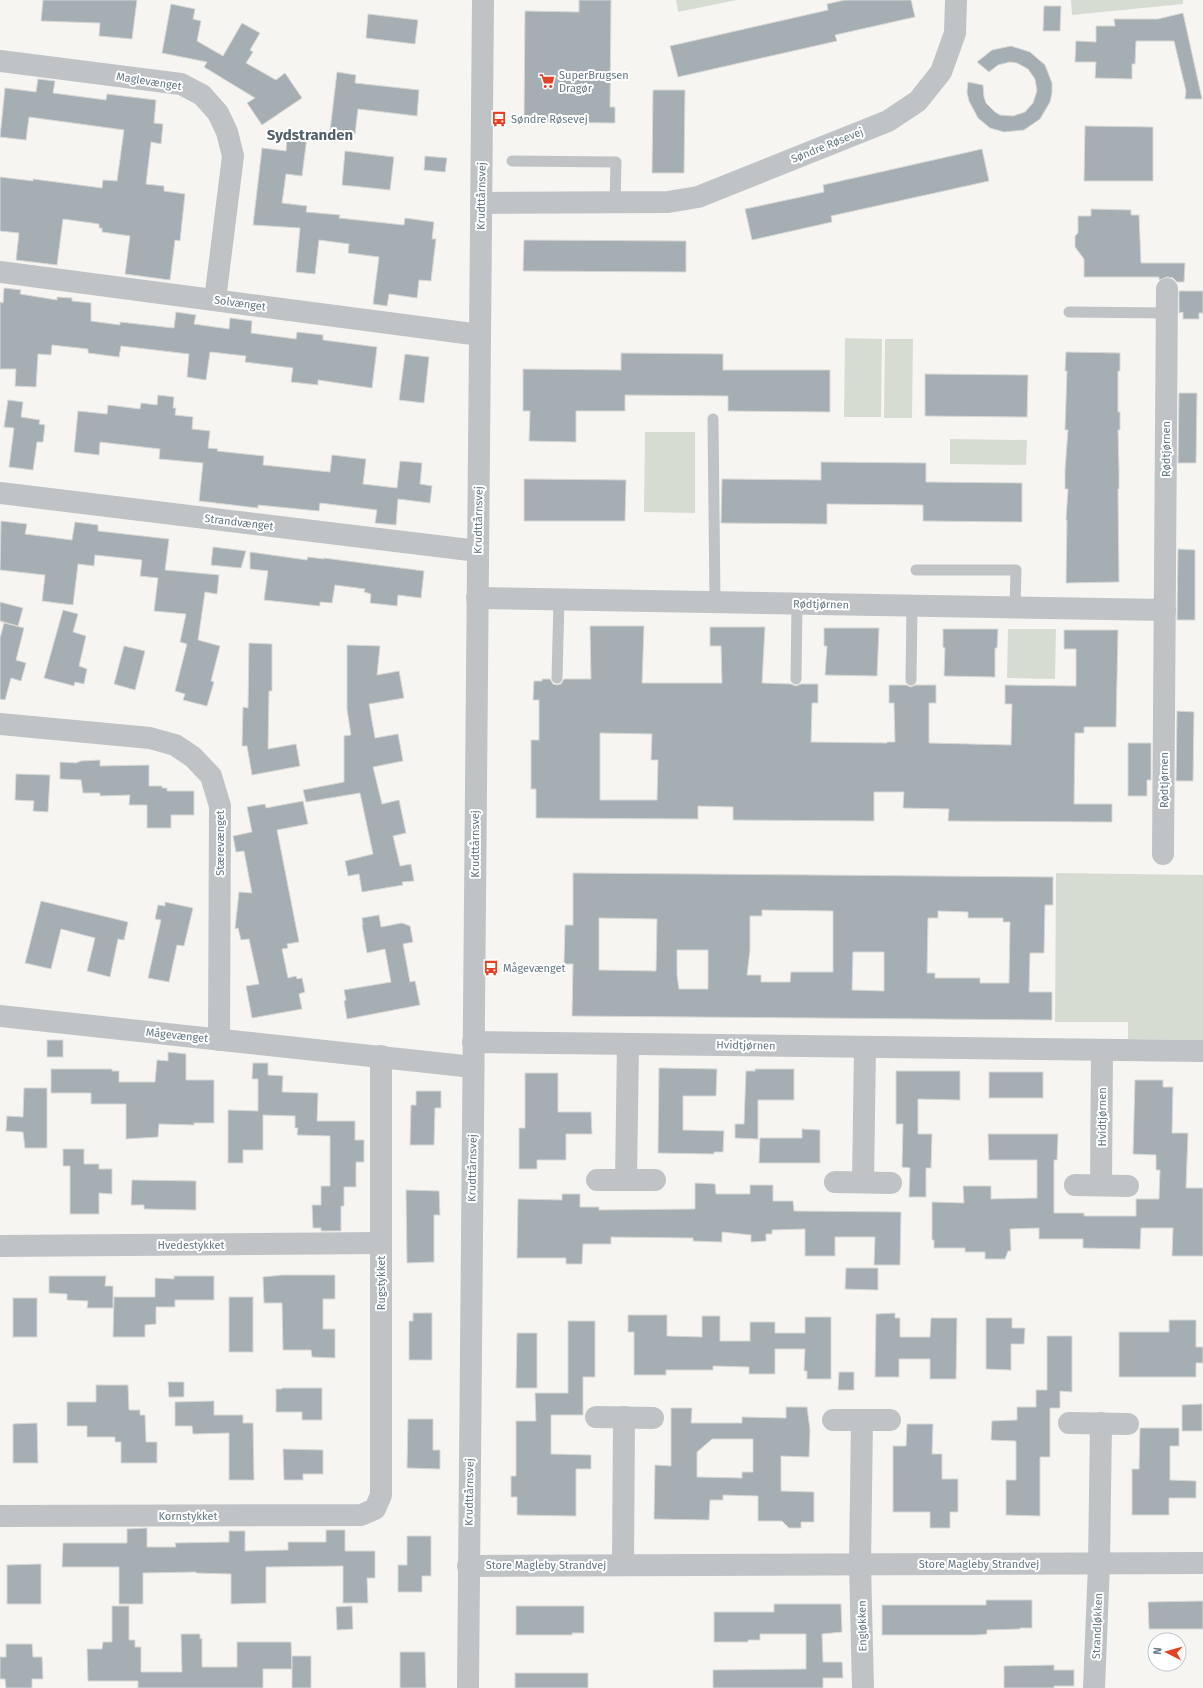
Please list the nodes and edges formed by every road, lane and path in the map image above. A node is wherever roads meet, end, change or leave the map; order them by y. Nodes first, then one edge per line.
1 (483, 0) edge
2 (956, 0) edge
3 (0, 61) edge
4 (512, 161) dead end
5 (481, 203) junction
6 (616, 203) junction
7 (0, 272) edge
8 (1167, 288) dead end
9 (215, 300) junction
10 (1069, 312) dead end
11 (1167, 313) junction
12 (480, 334) junction
13 (713, 419) dead end
14 (0, 493) edge
15 (478, 551) junction
16 (916, 570) dead end
17 (477, 598) junction
18 (559, 600) junction
19 (715, 602) junction
20 (797, 604) junction
21 (912, 606) junction
22 (1015, 607) junction
23 (1165, 610) junction
24 (557, 678) dead end
25 (796, 679) dead end
26 (911, 680) dead end
27 (0, 724) edge
28 (1163, 854) dead end
29 (0, 1016) edge
30 (219, 1040) junction
31 (473, 1042) junction
32 (628, 1044) junction
33 (865, 1046) junction
34 (1102, 1050) junction
35 (1203, 1051) edge
36 (381, 1056) junction
37 (473, 1067) junction
38 (597, 1180) dead end
39 (626, 1180) junction
40 (655, 1180) dead end
41 (835, 1182) dead end
42 (863, 1182) junction
43 (891, 1183) dead end
44 (1075, 1185) dead end
45 (1101, 1185) junction
46 (1128, 1186) dead end
47 (382, 1243) junction
48 (0, 1246) edge
49 (596, 1418) dead end
50 (624, 1418) junction
51 (653, 1418) dead end
52 (833, 1420) dead end
53 (862, 1420) junction
54 (890, 1420) dead end
55 (1069, 1423) dead end
56 (1100, 1423) junction
57 (1128, 1424) dead end
58 (375, 1509) joint
59 (0, 1516) edge
60 (1203, 1563) edge
61 (860, 1564) junction
62 (1099, 1564) junction
63 (623, 1565) junction
64 (468, 1566) junction
65 (468, 1688) edge
66 (864, 1688) edge
67 (1094, 1688) edge

1 - 5 street, Krudttårnsvej
2 - 6 street, Søndre Røsevej
3 - 9 street, Maglevænget
4 - 6 lane
5 - 6 street, Søndre Røsevej
5 - 12 street, Krudttårnsvej
7 - 9 street, Solvænget
8 - 11 street, Rødtjørnen
9 - 12 street, Solvænget
10 - 11 lane
11 - 23 street, Rødtjørnen
12 - 15 street, Krudttårnsvej
13 - 19 lane
14 - 15 street, Strandvænget
15 - 17 street, Krudttårnsvej
16 - 22 lane
17 - 18 street, Rødtjørnen
17 - 31 street, Krudttårnsvej
18 - 19 street, Rødtjørnen
18 - 24 lane
19 - 20 street, Rødtjørnen
20 - 21 street, Rødtjørnen
20 - 25 lane
21 - 22 street, Rødtjørnen
21 - 26 lane
22 - 23 street, Rødtjørnen
23 - 28 street, Rødtjørnen
27 - 30 street, Stærevænget
29 - 30 street, Mågevænget
30 - 36 street, Mågevænget
31 - 32 street, Hvidtjørnen
31 - 37 street, Krudttårnsvej
32 - 33 street, Hvidtjørnen
32 - 39 street
33 - 34 street, Hvidtjørnen
33 - 42 street
34 - 35 street, Hvidtjørnen
34 - 45 street, Hvidtjørnen
36 - 37 street, Mågevænget
36 - 47 street, Rugstykket
37 - 64 street, Krudttårnsvej
38 - 39 street
39 - 40 street
41 - 42 street
42 - 43 street
44 - 45 street
45 - 46 street
47 - 48 street, Hvedestykket
47 - 58 street, Rugstykket
49 - 50 street
50 - 51 street
50 - 63 street
52 - 53 street
53 - 54 street
53 - 61 street
55 - 56 street
56 - 57 street
56 - 62 street
58 - 59 street, Kornstykket
60 - 62 street, Store Magleby Strandvej
61 - 62 street, Store Magleby Strandvej
61 - 63 street, Store Magleby Strandvej
61 - 66 street, Engløkken
62 - 67 street, Strandløkken
63 - 64 street, Store Magleby Strandvej
64 - 65 street, Krudttårnsvej

